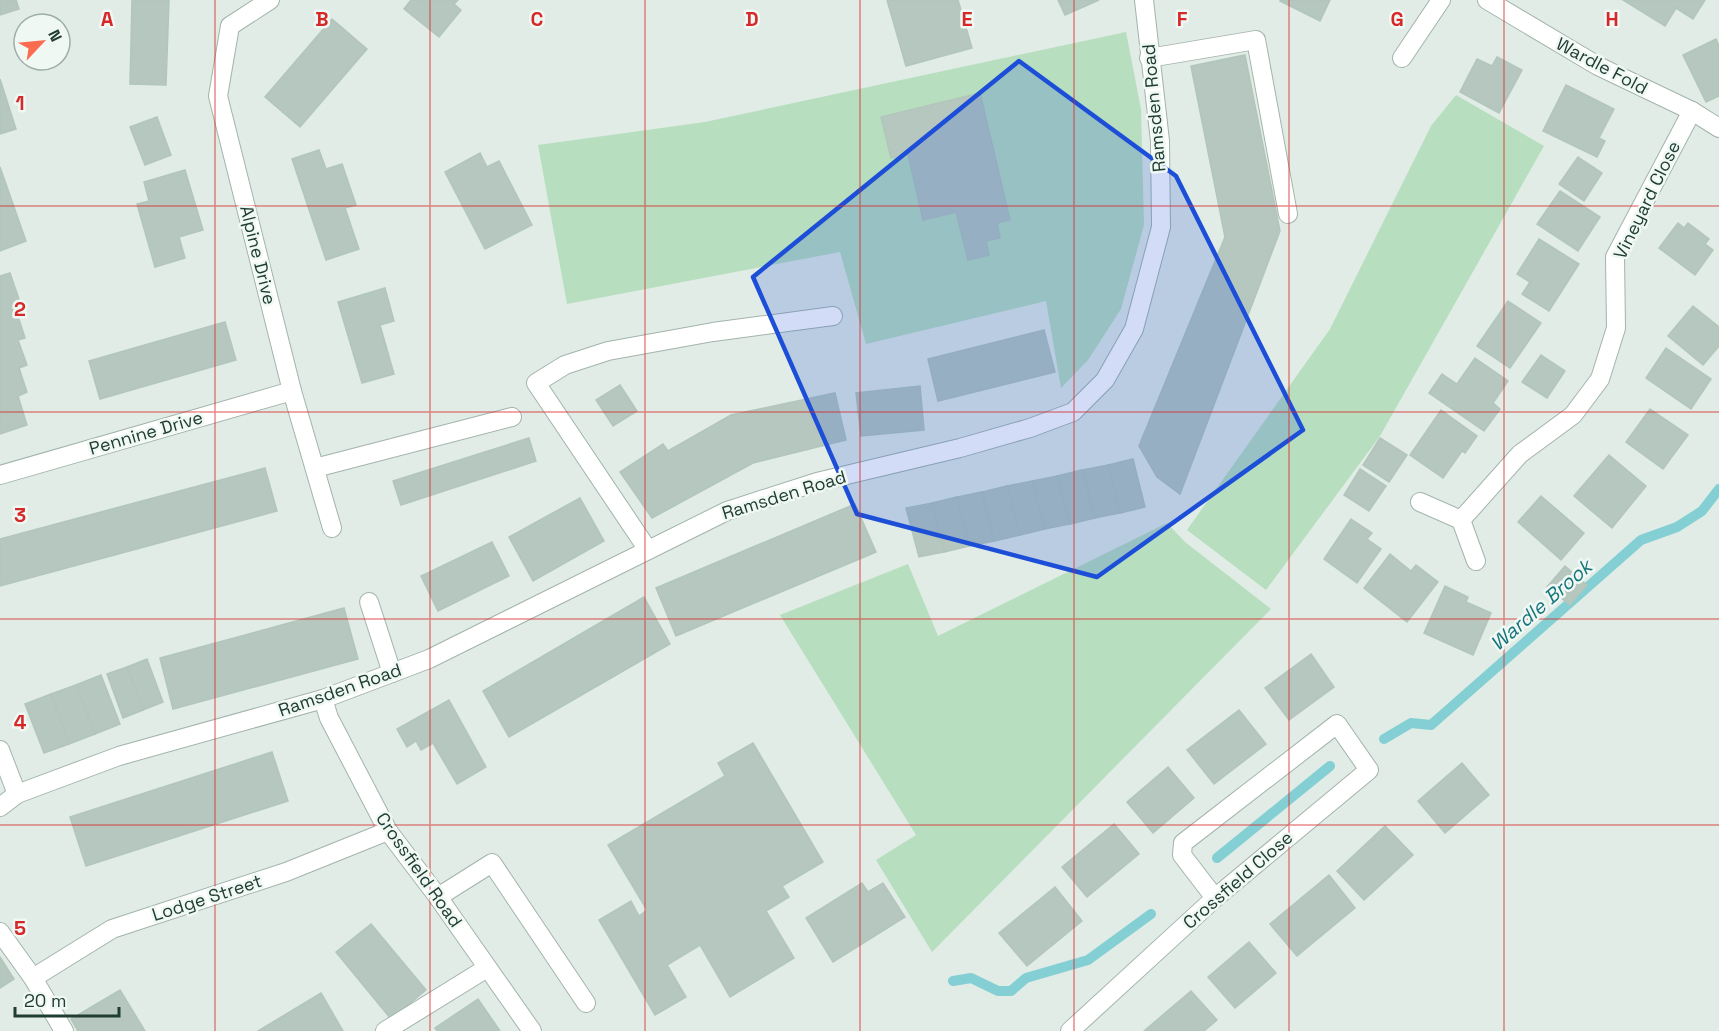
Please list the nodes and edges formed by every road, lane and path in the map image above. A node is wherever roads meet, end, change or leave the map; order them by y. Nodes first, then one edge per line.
1 (270, 0) edge
2 (1144, 0) edge
3 (1441, 0) edge
4 (1487, 0) edge
5 (1149, 58) junction
6 (1402, 58) dead end
7 (1692, 111) junction
8 (1719, 128) edge
9 (1288, 214) dead end
10 (833, 316) dead end
11 (292, 391) junction
12 (512, 417) dead end
13 (315, 468) junction
14 (0, 475) edge
15 (1420, 502) dead end
16 (1461, 520) junction
17 (332, 528) dead end
18 (648, 550) junction
19 (1476, 561) dead end
20 (369, 602) dead end
21 (392, 673) junction
22 (323, 699) junction
23 (0, 750) edge
24 (17, 794) junction
25 (0, 807) edge
26 (388, 831) junction
27 (438, 897) junction
28 (1215, 898) junction
29 (0, 932) edge
30 (487, 968) junction
31 (33, 978) junction
32 (585, 1003) dead end
33 (64, 1031) edge
34 (385, 1031) edge
35 (532, 1031) edge
36 (1070, 1031) edge

1 - 11 street, Alpine Drive
2 - 5 street, Ramsden Road
3 - 6 street
4 - 7 street, Wardle Fold
5 - 9 street
5 - 18 street, Ramsden Road
7 - 8 street, Wardle Fold
7 - 16 street, Vineyard Close
10 - 18 street
11 - 13 street, Alpine Drive
11 - 14 street, Pennine Drive
12 - 13 street
13 - 17 street, Alpine Drive
15 - 16 street
16 - 19 street
18 - 21 street, Ramsden Road
20 - 21 street
21 - 22 street, Ramsden Road
22 - 24 street, Ramsden Road
22 - 26 street, Crossfield Road
23 - 24 street
24 - 25 street, Ramsden Road
26 - 27 street, Crossfield Road
26 - 31 street, Lodge Street
27 - 30 street, Crossfield Road
27 - 32 street
28 - 28 street, Crossfield Close
28 - 36 street, Crossfield Close
29 - 31 street
30 - 34 street
30 - 35 street, Crossfield Road
31 - 33 street

